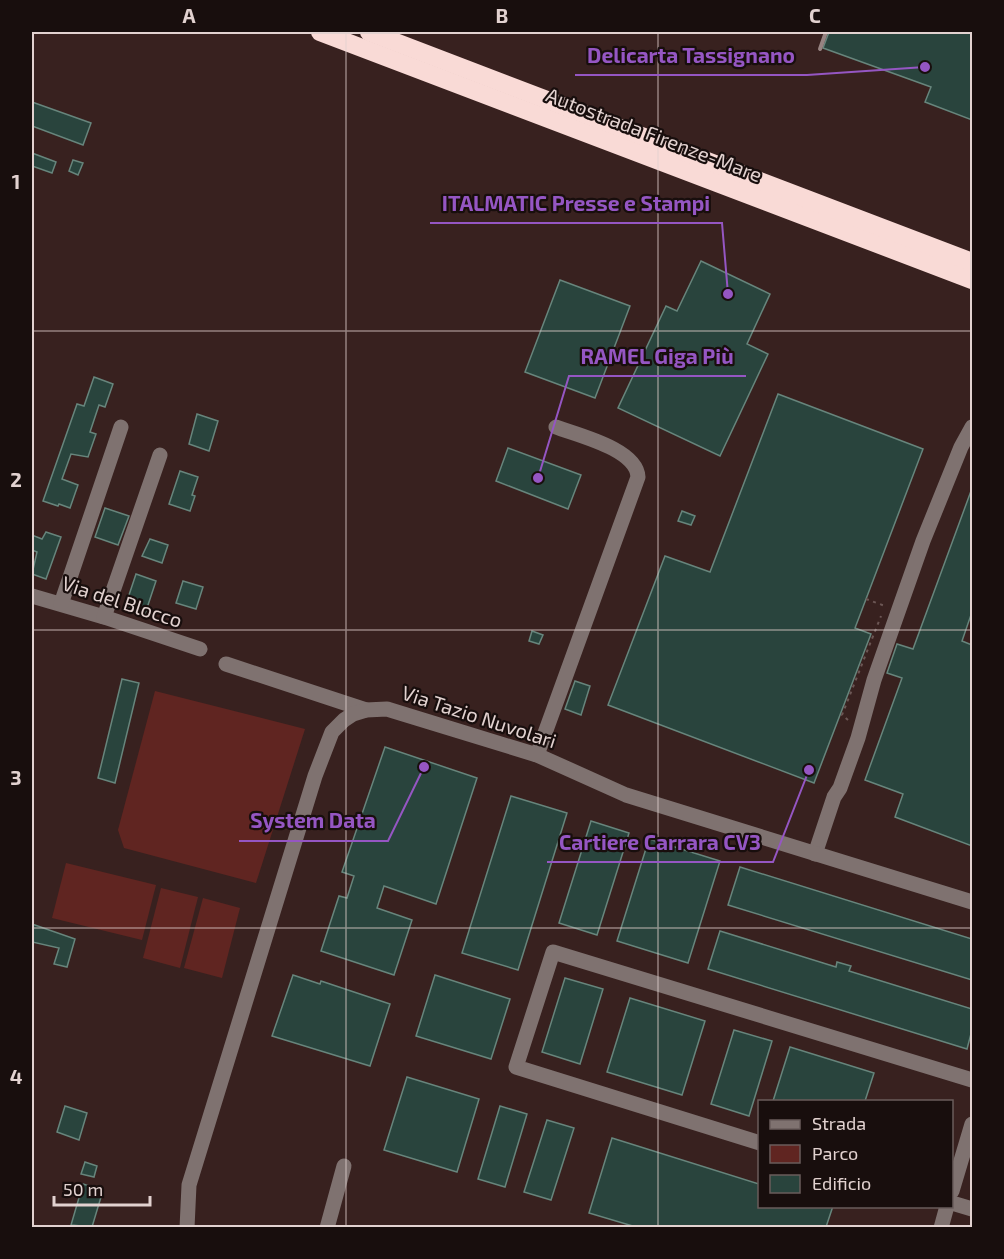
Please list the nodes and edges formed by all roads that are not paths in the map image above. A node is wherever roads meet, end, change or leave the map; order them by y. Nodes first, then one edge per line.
1 (320, 32) edge
2 (369, 32) edge
3 (972, 262) edge
4 (972, 280) edge
5 (121, 427) dead end
6 (972, 427) edge
7 (556, 428) dead end
8 (160, 455) dead end
9 (32, 596) edge
10 (61, 604) junction
11 (104, 617) junction
12 (200, 649) dead end
13 (226, 664) dead end
14 (366, 710) junction
15 (537, 755) junction
16 (814, 854) junction
17 (972, 902) edge
18 (972, 1080) edge
19 (972, 1124) edge
20 (758, 1143) edge
21 (344, 1166) dead end
22 (953, 1185) edge
23 (953, 1204) edge
24 (946, 1208) edge
25 (972, 1209) edge
26 (187, 1227) edge
27 (327, 1227) edge
28 (940, 1227) edge

1 - 4 highway, Autostrada Firenze-Mare
2 - 3 highway, Autostrada Firenze-Mare
5 - 10 street
6 - 16 street
7 - 15 street
8 - 11 street
9 - 10 street, Via del Blocco
10 - 11 street, Via del Blocco
11 - 12 street, Via del Blocco
13 - 14 street, Via Tazio Nuvolari
14 - 15 street, Via Tazio Nuvolari
14 - 26 street
15 - 16 street, Via Tazio Nuvolari
16 - 17 street, Via Tazio Nuvolari
18 - 20 street
19 - 22 street
21 - 27 street
23 - 25 street
24 - 28 street

